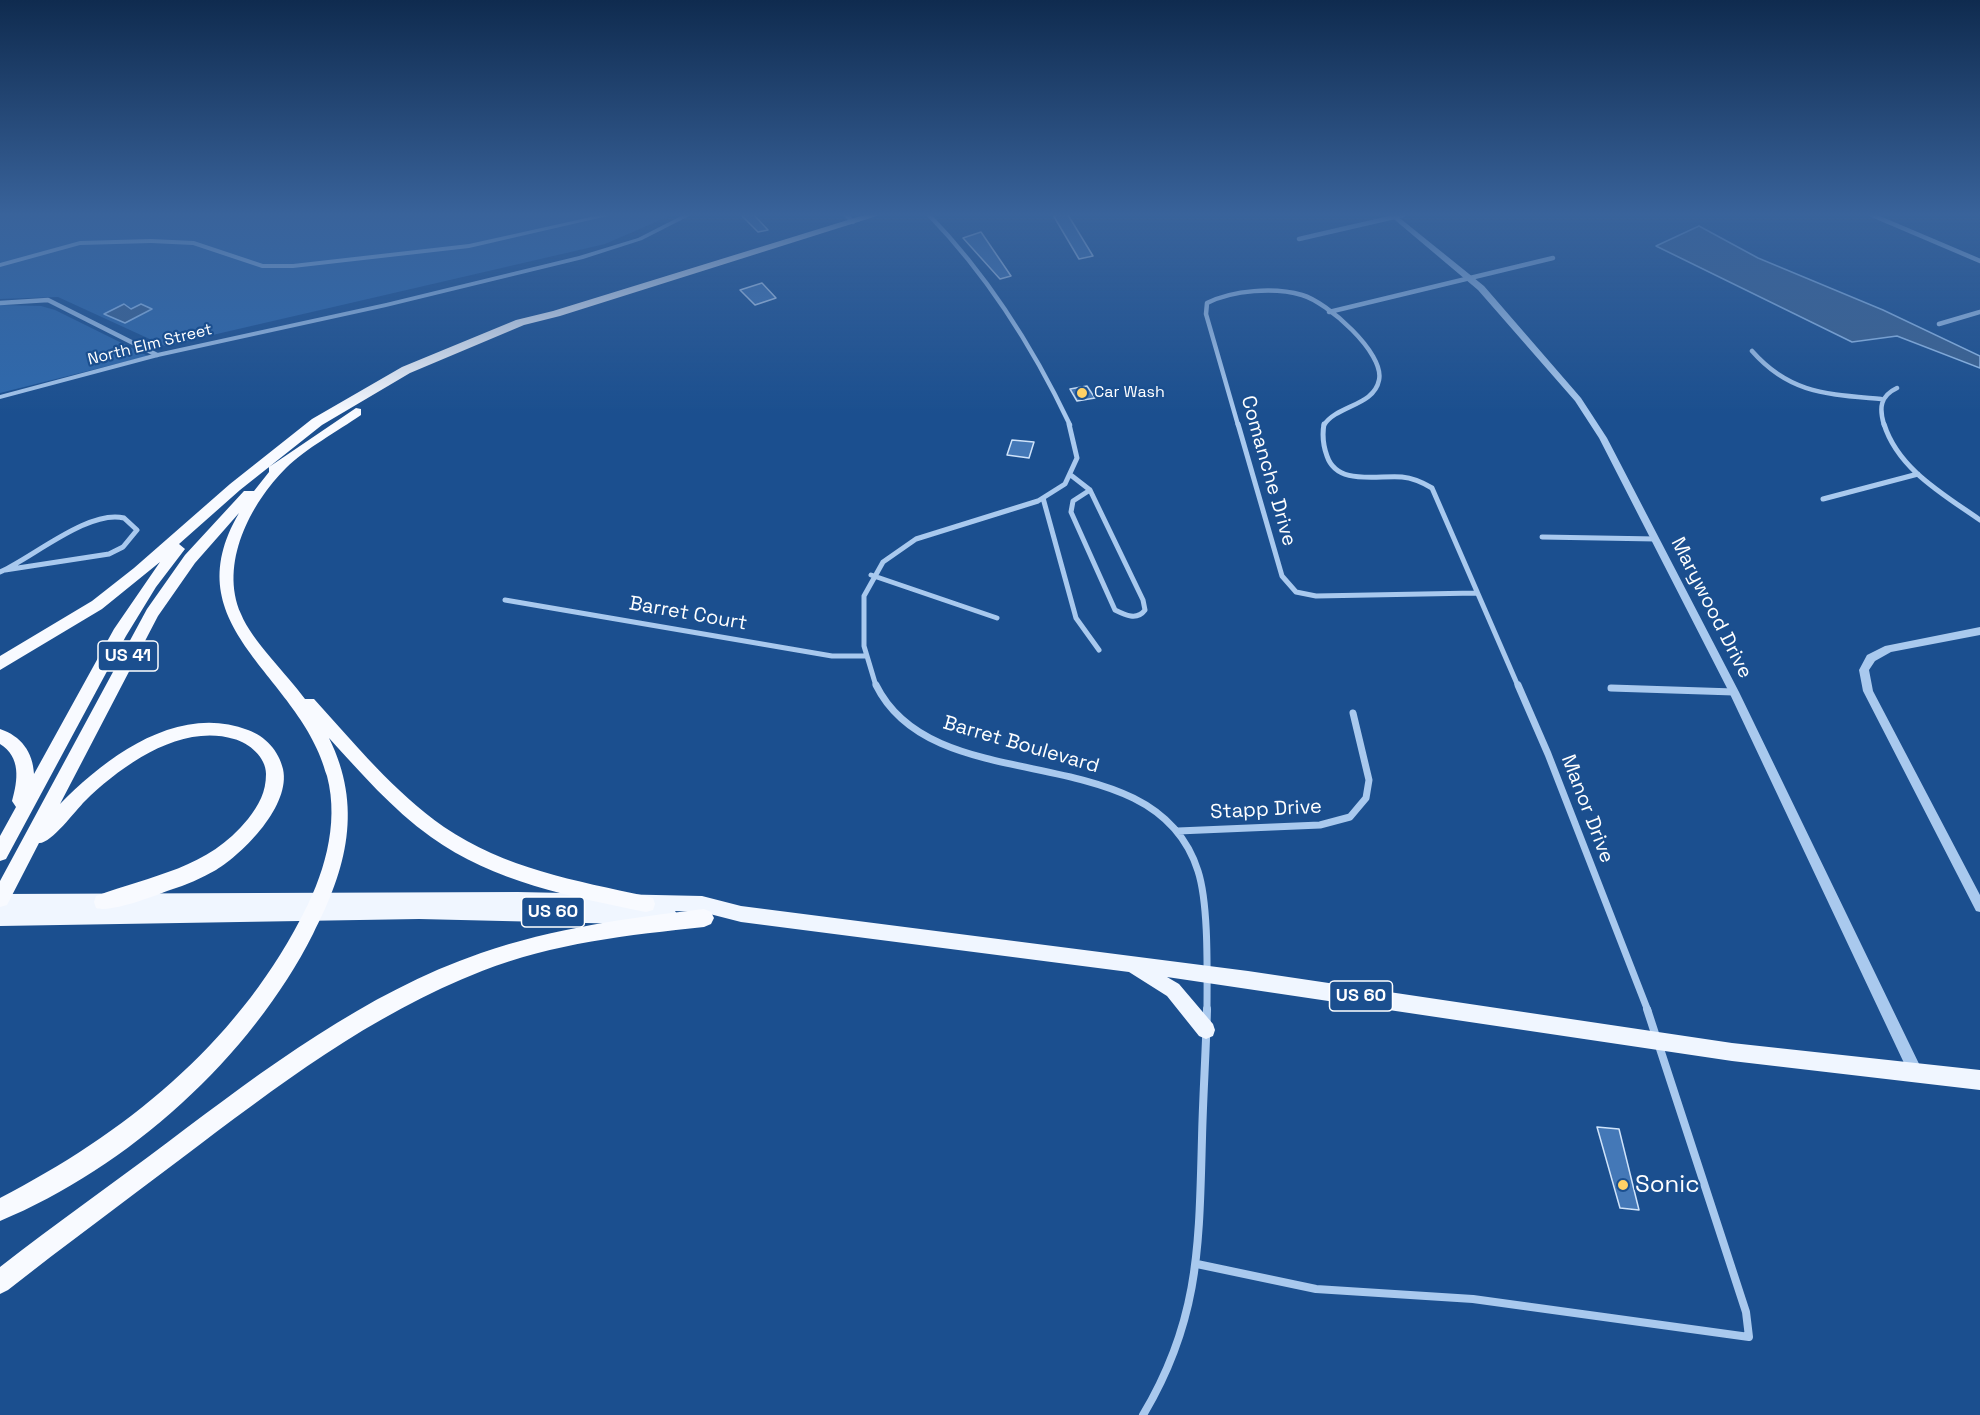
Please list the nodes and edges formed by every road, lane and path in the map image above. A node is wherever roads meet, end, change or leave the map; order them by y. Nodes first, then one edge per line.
1 (485, 281) edge
2 (655, 281) edge
3 (987, 281) edge
4 (1458, 281) edge
5 (1474, 281) edge
6 (0, 303) edge
7 (1329, 312) junction
8 (1980, 312) edge
9 (556, 314) junction
10 (1939, 324) dead end
11 (1752, 351) dead end
12 (157, 355) junction
13 (1897, 388) dead end
14 (0, 397) edge
15 (1881, 399) junction
16 (282, 464) junction
17 (1918, 474) junction
18 (1072, 476) junction
19 (1090, 490) junction
20 (1043, 498) junction
21 (1823, 499) dead end
22 (205, 516) junction
23 (1980, 520) edge
24 (1542, 537) dead end
25 (1656, 540) junction
26 (2, 571) edge
27 (871, 575) junction
28 (1476, 593) junction
29 (505, 600) dead end
30 (997, 618) dead end
31 (1980, 631) edge
32 (1099, 650) dead end
33 (259, 653) junction
34 (866, 656) junction
35 (0, 664) edge
36 (1611, 688) dead end
37 (1734, 692) junction
38 (1353, 713) dead end
39 (0, 736) edge
40 (1178, 831) junction
41 (9, 837) junction
42 (0, 853) edge
43 (13, 875) junction
44 (0, 900) edge
45 (103, 902) junction
46 (646, 904) junction
47 (369, 907) junction
48 (1980, 907) edge
49 (264, 908) junction
50 (55, 910) junction
51 (741, 914) junction
52 (0, 918) edge
53 (704, 918) junction
54 (1125, 963) junction
55 (1209, 973) junction
56 (1206, 1030) junction
57 (1659, 1040) junction
58 (1917, 1075) junction
59 (1980, 1080) edge
60 (0, 1210) edge
61 (1197, 1264) junction
62 (0, 1282) edge
63 (1143, 1415) edge

1 - 12 street, North Elm Street
2 - 9 highway, US 41
3 - 18 street
4 - 7 street
5 - 25 street, Marywood Drive
6 - 12 street
7 - 28 street, Manor Drive
7 - 28 street, Comanche Drive
8 - 10 street
9 - 16 highway, US 41
9 - 22 highway, US 41
11 - 15 street
12 - 14 street, North Elm Street
13 - 15 street
15 - 17 street
16 - 33 highway
16 - 43 highway, US 41
17 - 21 street
17 - 23 street
18 - 19 street
18 - 20 street, Barret Boulevard
19 - 19 street
20 - 27 street, Barret Boulevard
20 - 32 street
22 - 35 highway
22 - 41 highway, US 41
24 - 25 street
25 - 37 street, Marywood Drive
26 - 26 street
27 - 30 street
27 - 34 street, Barret Boulevard
28 - 57 street, Manor Drive
29 - 34 street, Barret Court
31 - 48 street
33 - 46 highway
33 - 60 highway
34 - 40 street, Barret Boulevard
36 - 37 street
37 - 58 street, Marywood Drive
38 - 40 street, Stapp Drive
39 - 41 highway
40 - 55 street, Barret Boulevard
41 - 42 highway, US 41
43 - 44 highway, US 41
43 - 45 highway
44 - 50 main road, US 60
45 - 49 main road, US 60
45 - 50 main road, US 60
46 - 47 main road, US 60
46 - 51 main road, US 60
47 - 49 main road, US 60
47 - 53 main road, US 60
49 - 50 main road, US 60
50 - 52 main road, US 60
51 - 53 main road, US 60
51 - 54 main road, US 60
53 - 62 highway
54 - 55 main road, US 60
54 - 56 main road
55 - 56 street, Barret Boulevard
55 - 57 main road, US 60
56 - 61 street, Barret Boulevard
57 - 58 main road, US 60
57 - 61 street, Manor Drive
58 - 59 main road, US 60
61 - 63 street, Barret Boulevard

